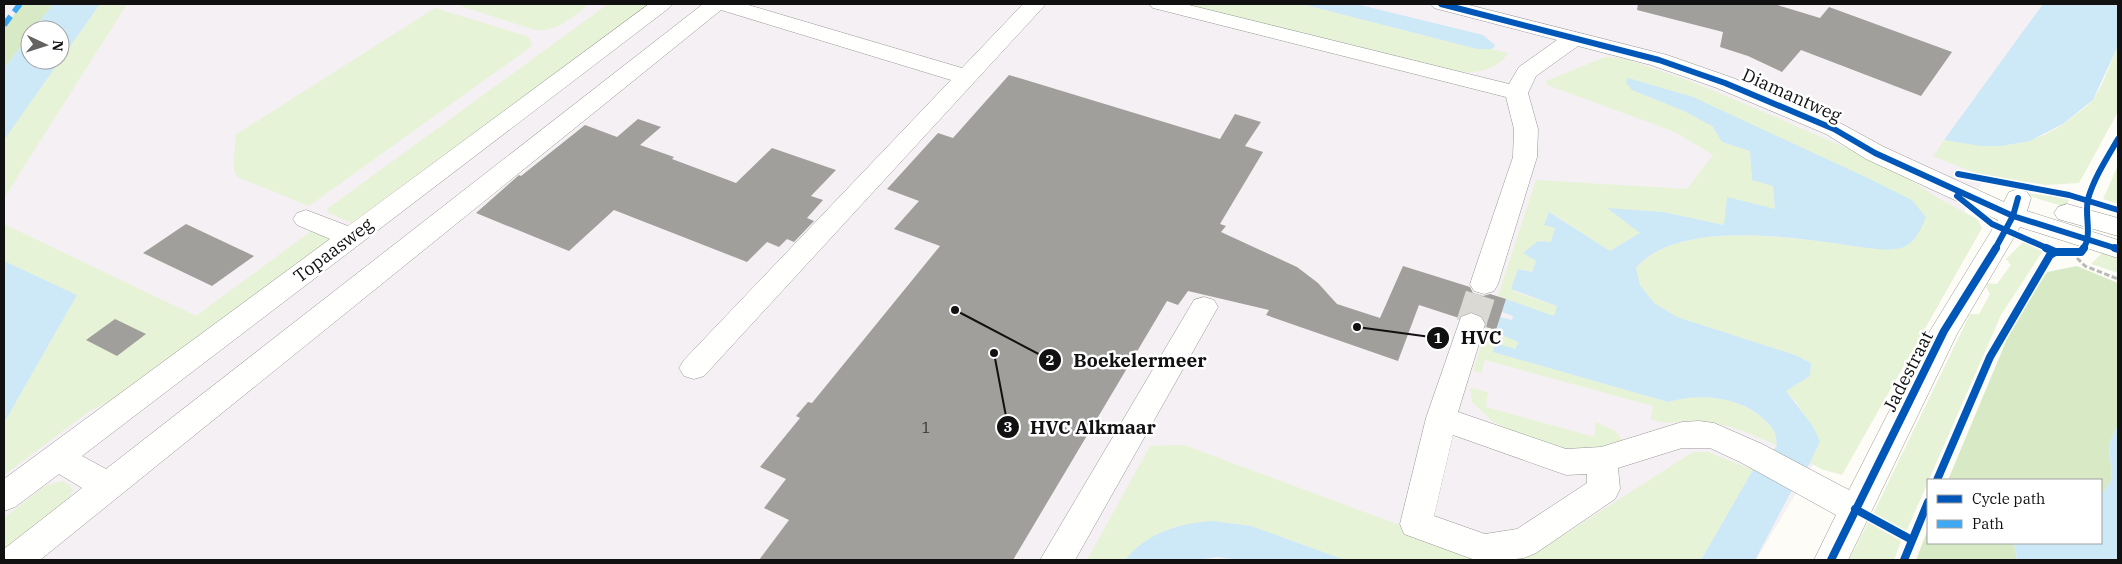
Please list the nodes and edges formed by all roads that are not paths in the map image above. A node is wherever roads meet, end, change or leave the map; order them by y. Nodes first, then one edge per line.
1 (662, 4) edge
2 (716, 4) edge
3 (723, 4) edge
4 (1035, 4) edge
5 (1160, 4) edge
6 (1445, 4) edge
7 (1575, 38) junction
8 (966, 77) junction
9 (1521, 82) junction
10 (2016, 207) junction
11 (306, 219) dead end
12 (2118, 227) edge
13 (351, 237) junction
14 (2118, 249) edge
15 (1484, 284) tunnel mouth
16 (1204, 307) dead end
17 (1471, 324) tunnel mouth
18 (694, 368) dead end
19 (1441, 418) junction
20 (57, 456) junction
21 (1601, 460) junction
22 (108, 487) junction
23 (4, 497) edge
24 (1855, 509) junction
25 (15, 560) edge
26 (1057, 560) edge
27 (1831, 560) edge

1 - 13 street, Topaasweg
2 - 22 street
3 - 8 street
4 - 8 street
5 - 9 street
6 - 7 street, Diamantweg
7 - 9 street
7 - 10 street, Diamantweg
8 - 18 street
9 - 15 street
10 - 12 street, Diamantweg
10 - 14 street, Diamantweg
10 - 24 street, Jadestraat
11 - 13 street
13 - 20 street, Topaasweg
16 - 26 street
17 - 19 street
19 - 21 street
19 - 21 street
20 - 22 street
20 - 23 street, Topaasweg
21 - 24 street
22 - 25 street
24 - 27 street, Jadestraat

